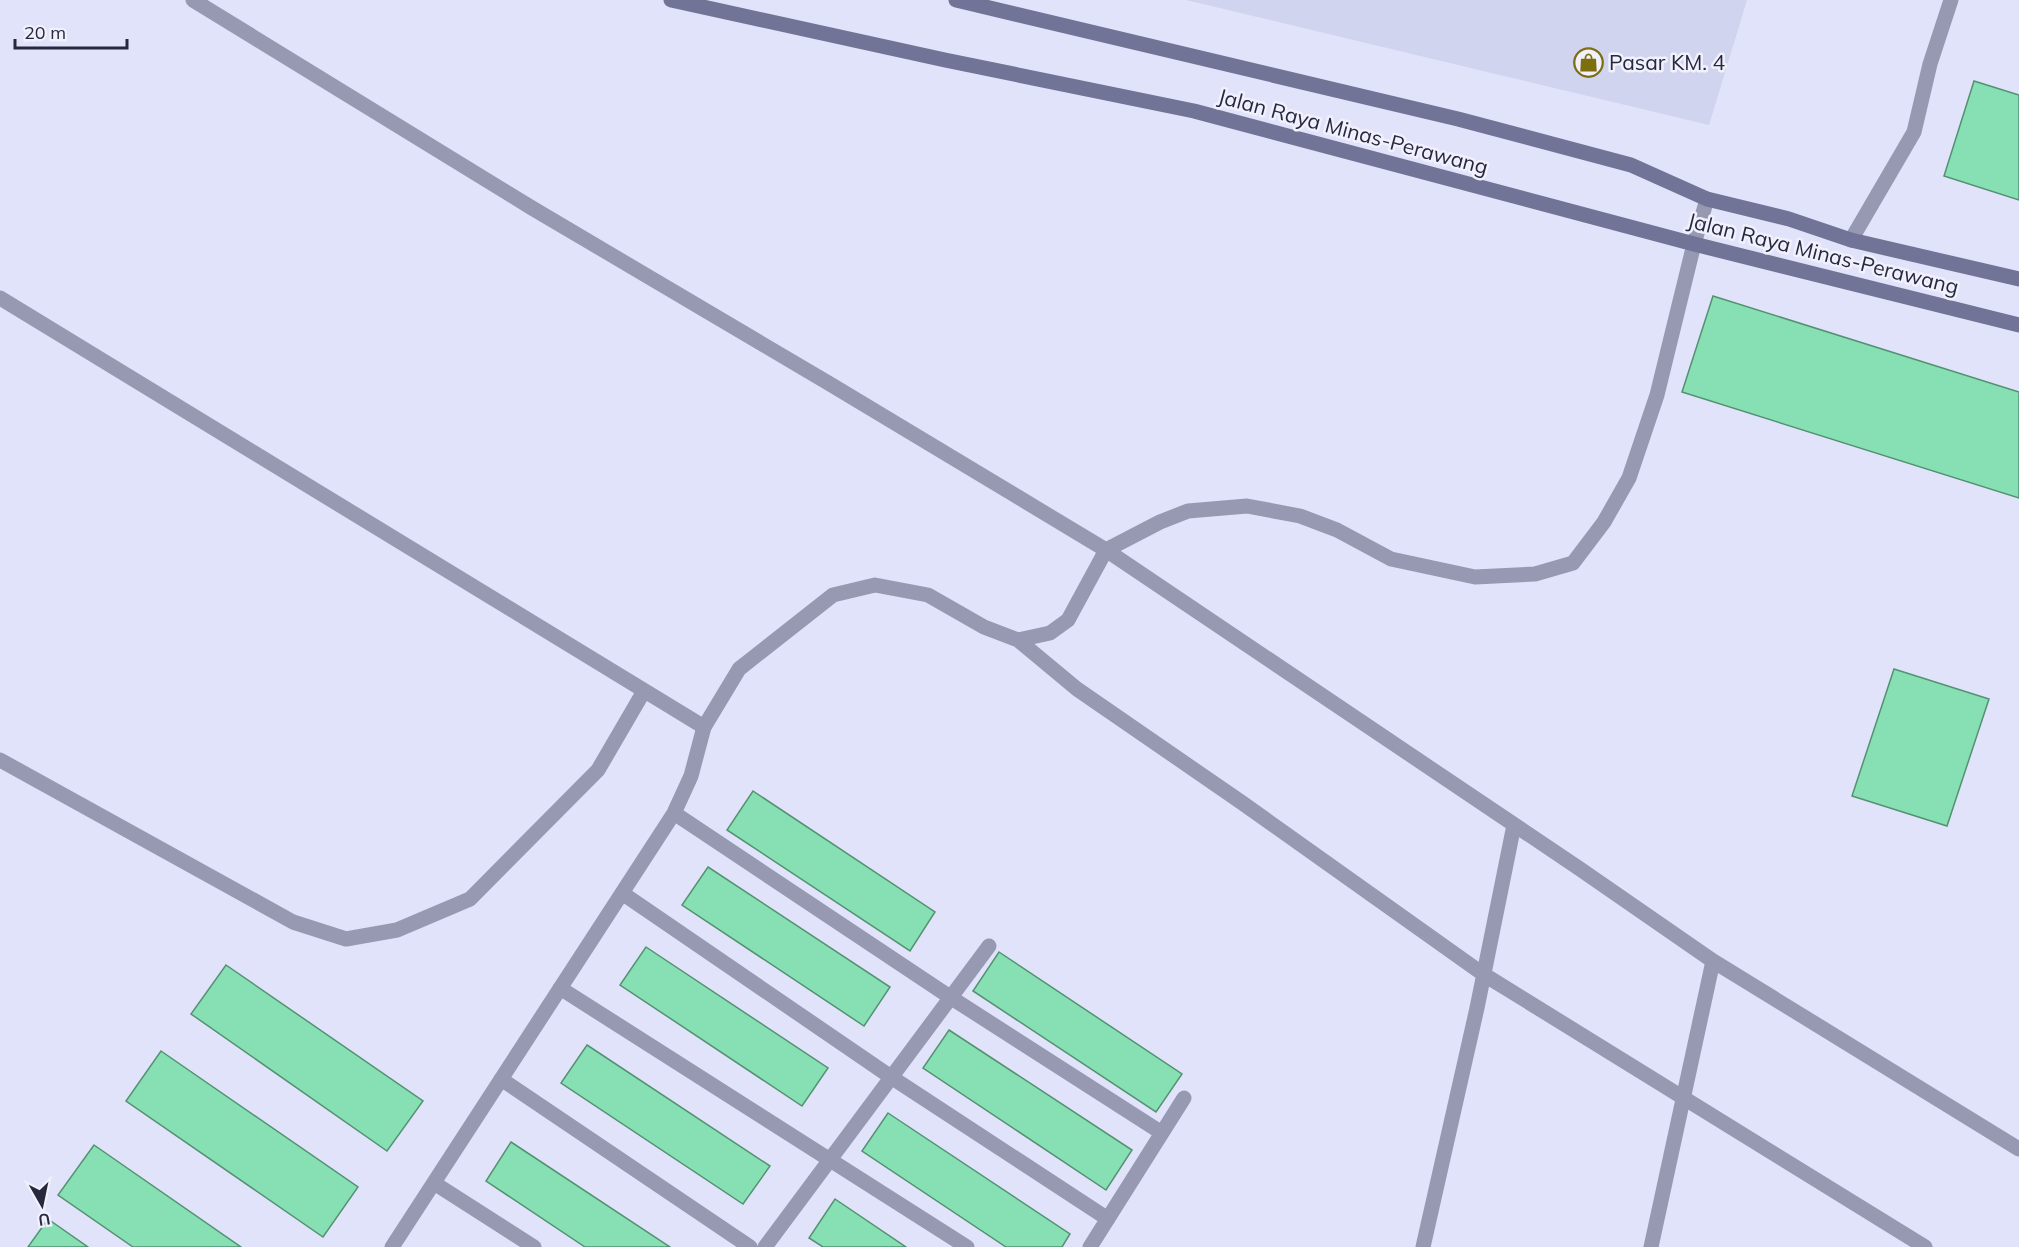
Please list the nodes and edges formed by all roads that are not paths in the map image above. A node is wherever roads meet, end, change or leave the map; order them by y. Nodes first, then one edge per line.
1 (194, 0) edge
2 (672, 0) edge
3 (956, 0) edge
4 (1951, 0) edge
5 (1707, 199) junction
6 (1851, 240) junction
7 (1694, 244) junction
8 (2019, 279) edge
9 (0, 297) edge
10 (2019, 325) edge
11 (1106, 550) junction
12 (1018, 640) junction
13 (644, 691) junction
14 (704, 727) junction
15 (0, 760) edge
16 (674, 813) junction
17 (1514, 825) junction
18 (622, 893) junction
19 (988, 946) dead end
20 (1713, 961) junction
21 (1484, 974) junction
22 (560, 988) junction
23 (950, 998) junction
24 (891, 1077) junction
25 (501, 1079) junction
26 (1683, 1097) junction
27 (1184, 1098) dead end
28 (1162, 1133) junction
29 (2019, 1149) edge
30 (830, 1160) junction
31 (434, 1183) junction
32 (1108, 1219) junction
33 (392, 1247) edge
34 (534, 1247) edge
35 (750, 1247) edge
36 (765, 1247) edge
37 (967, 1247) edge
38 (1090, 1247) edge
39 (1423, 1247) edge
40 (1651, 1247) edge
41 (1925, 1247) edge

1 - 11 street
2 - 7 main road, Jalan Raya Minas-Perawang
3 - 5 main road, Jalan Raya Minas-Perawang
4 - 6 street
5 - 6 main road, Jalan Raya Minas-Perawang
5 - 7 street
6 - 8 main road, Jalan Raya Minas-Perawang
7 - 10 main road, Jalan Raya Minas-Perawang
7 - 11 street
9 - 13 street
11 - 12 street
11 - 17 street
12 - 14 street
12 - 21 street
13 - 14 street
13 - 15 street
14 - 16 street
16 - 18 street
16 - 23 street
17 - 20 street
17 - 21 street
18 - 22 street
18 - 24 street
19 - 23 street
20 - 26 street
20 - 29 street
21 - 26 street
21 - 39 street
22 - 25 street
22 - 30 street
23 - 24 street
23 - 28 street
24 - 30 street
24 - 32 street
25 - 31 street
25 - 35 street
26 - 40 street
26 - 41 street
27 - 28 street
28 - 32 street
30 - 36 street
30 - 37 street
31 - 33 street
31 - 34 street
32 - 38 street

